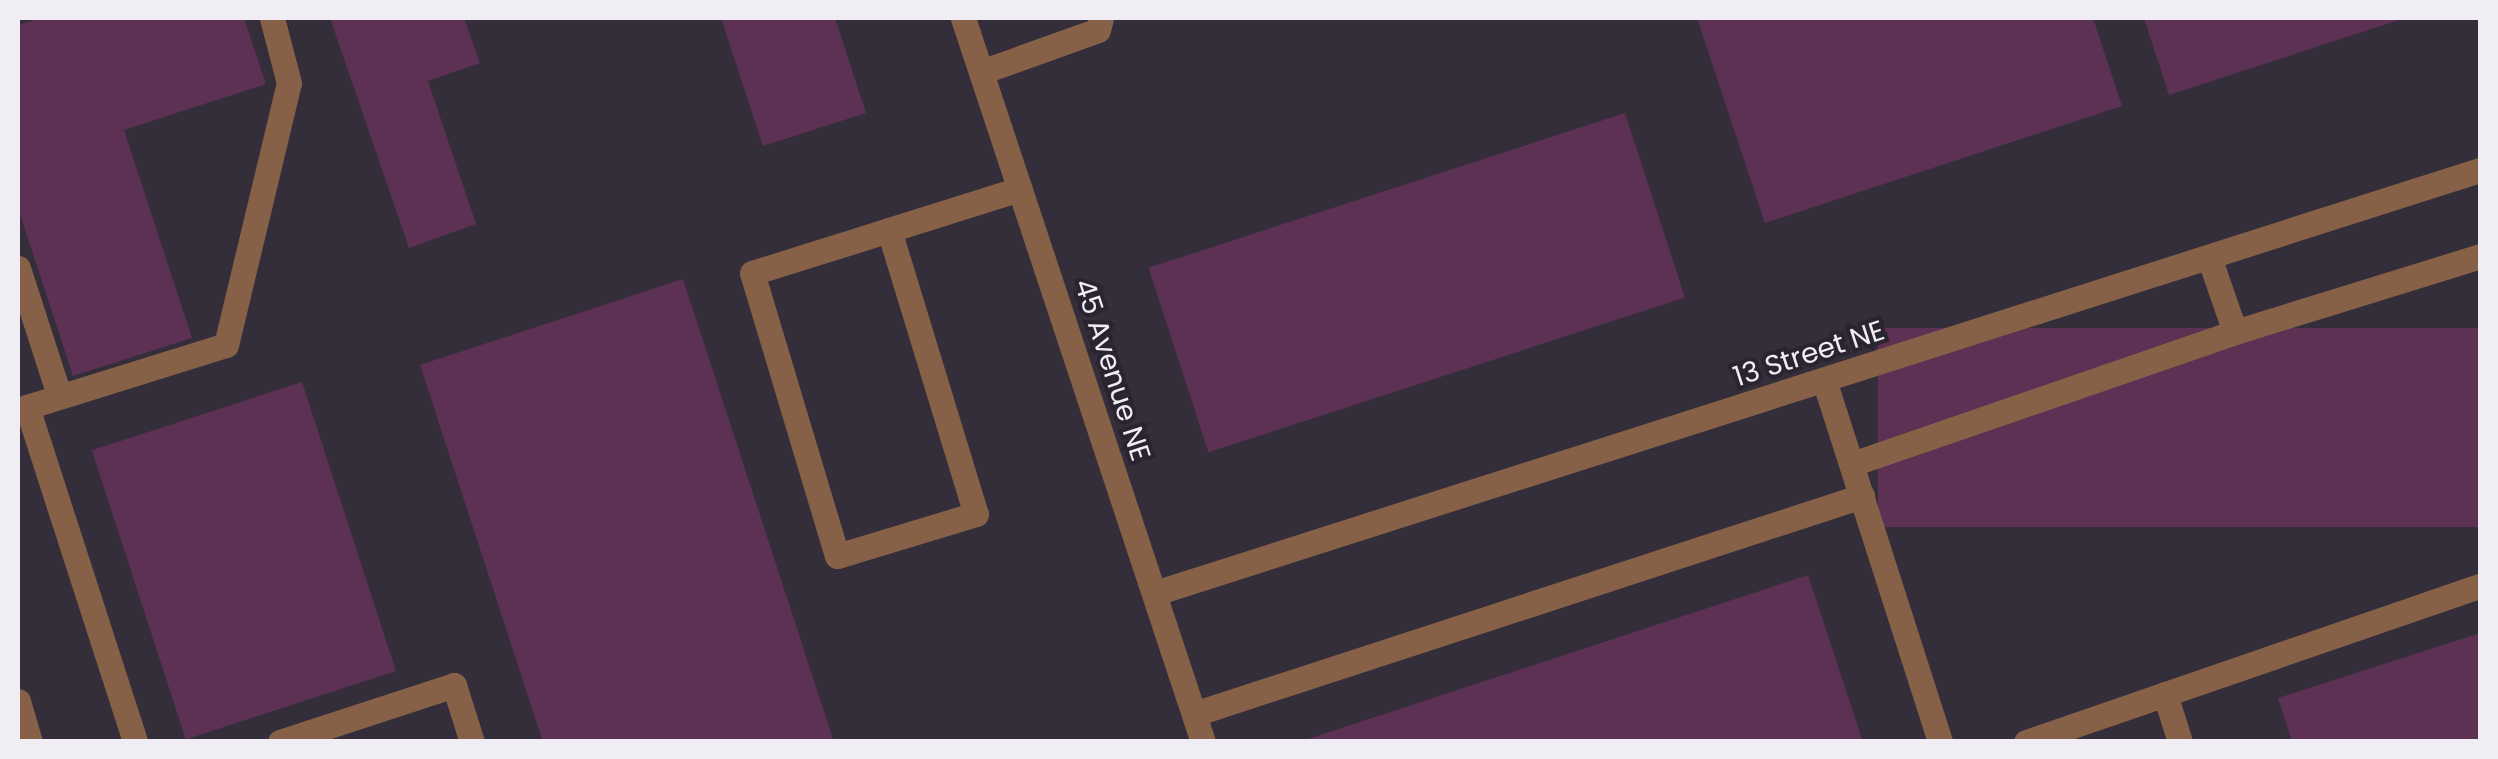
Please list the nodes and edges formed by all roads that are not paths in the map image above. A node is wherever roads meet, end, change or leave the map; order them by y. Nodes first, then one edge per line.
1 (272, 18) edge
2 (963, 18) edge
3 (1101, 18) edge
4 (981, 72) junction
5 (2480, 170) edge
6 (1020, 189) junction
7 (889, 230) junction
8 (2480, 256) edge
9 (2209, 257) junction
10 (18, 268) edge
11 (2234, 332) junction
12 (1824, 380) junction
13 (59, 395) junction
14 (22, 408) edge
15 (1852, 464) junction
16 (1862, 496) junction
17 (2480, 586) edge
18 (1155, 594) junction
19 (2165, 694) junction
20 (18, 701) edge
21 (1194, 714) junction
22 (30, 742) edge
23 (135, 742) edge
24 (280, 742) edge
25 (472, 742) edge
26 (1203, 742) edge
27 (1940, 742) edge
28 (2026, 742) edge
29 (2180, 742) edge

1 - 13 street
2 - 4 street, 45 Avenue NE
3 - 4 street
4 - 6 street, 45 Avenue NE
5 - 9 street, 13 Street NE
6 - 7 street
6 - 18 street, 45 Avenue NE
7 - 7 street
8 - 11 street
9 - 11 street
9 - 12 street, 13 Street NE
10 - 13 street
11 - 15 street
12 - 15 street
12 - 18 street, 13 Street NE
13 - 14 street
14 - 23 street
15 - 16 street
16 - 21 street
16 - 27 street
17 - 19 street
18 - 21 street, 45 Avenue NE
19 - 28 street
19 - 29 street
20 - 22 street
21 - 26 street, 45 Avenue NE
24 - 25 street

